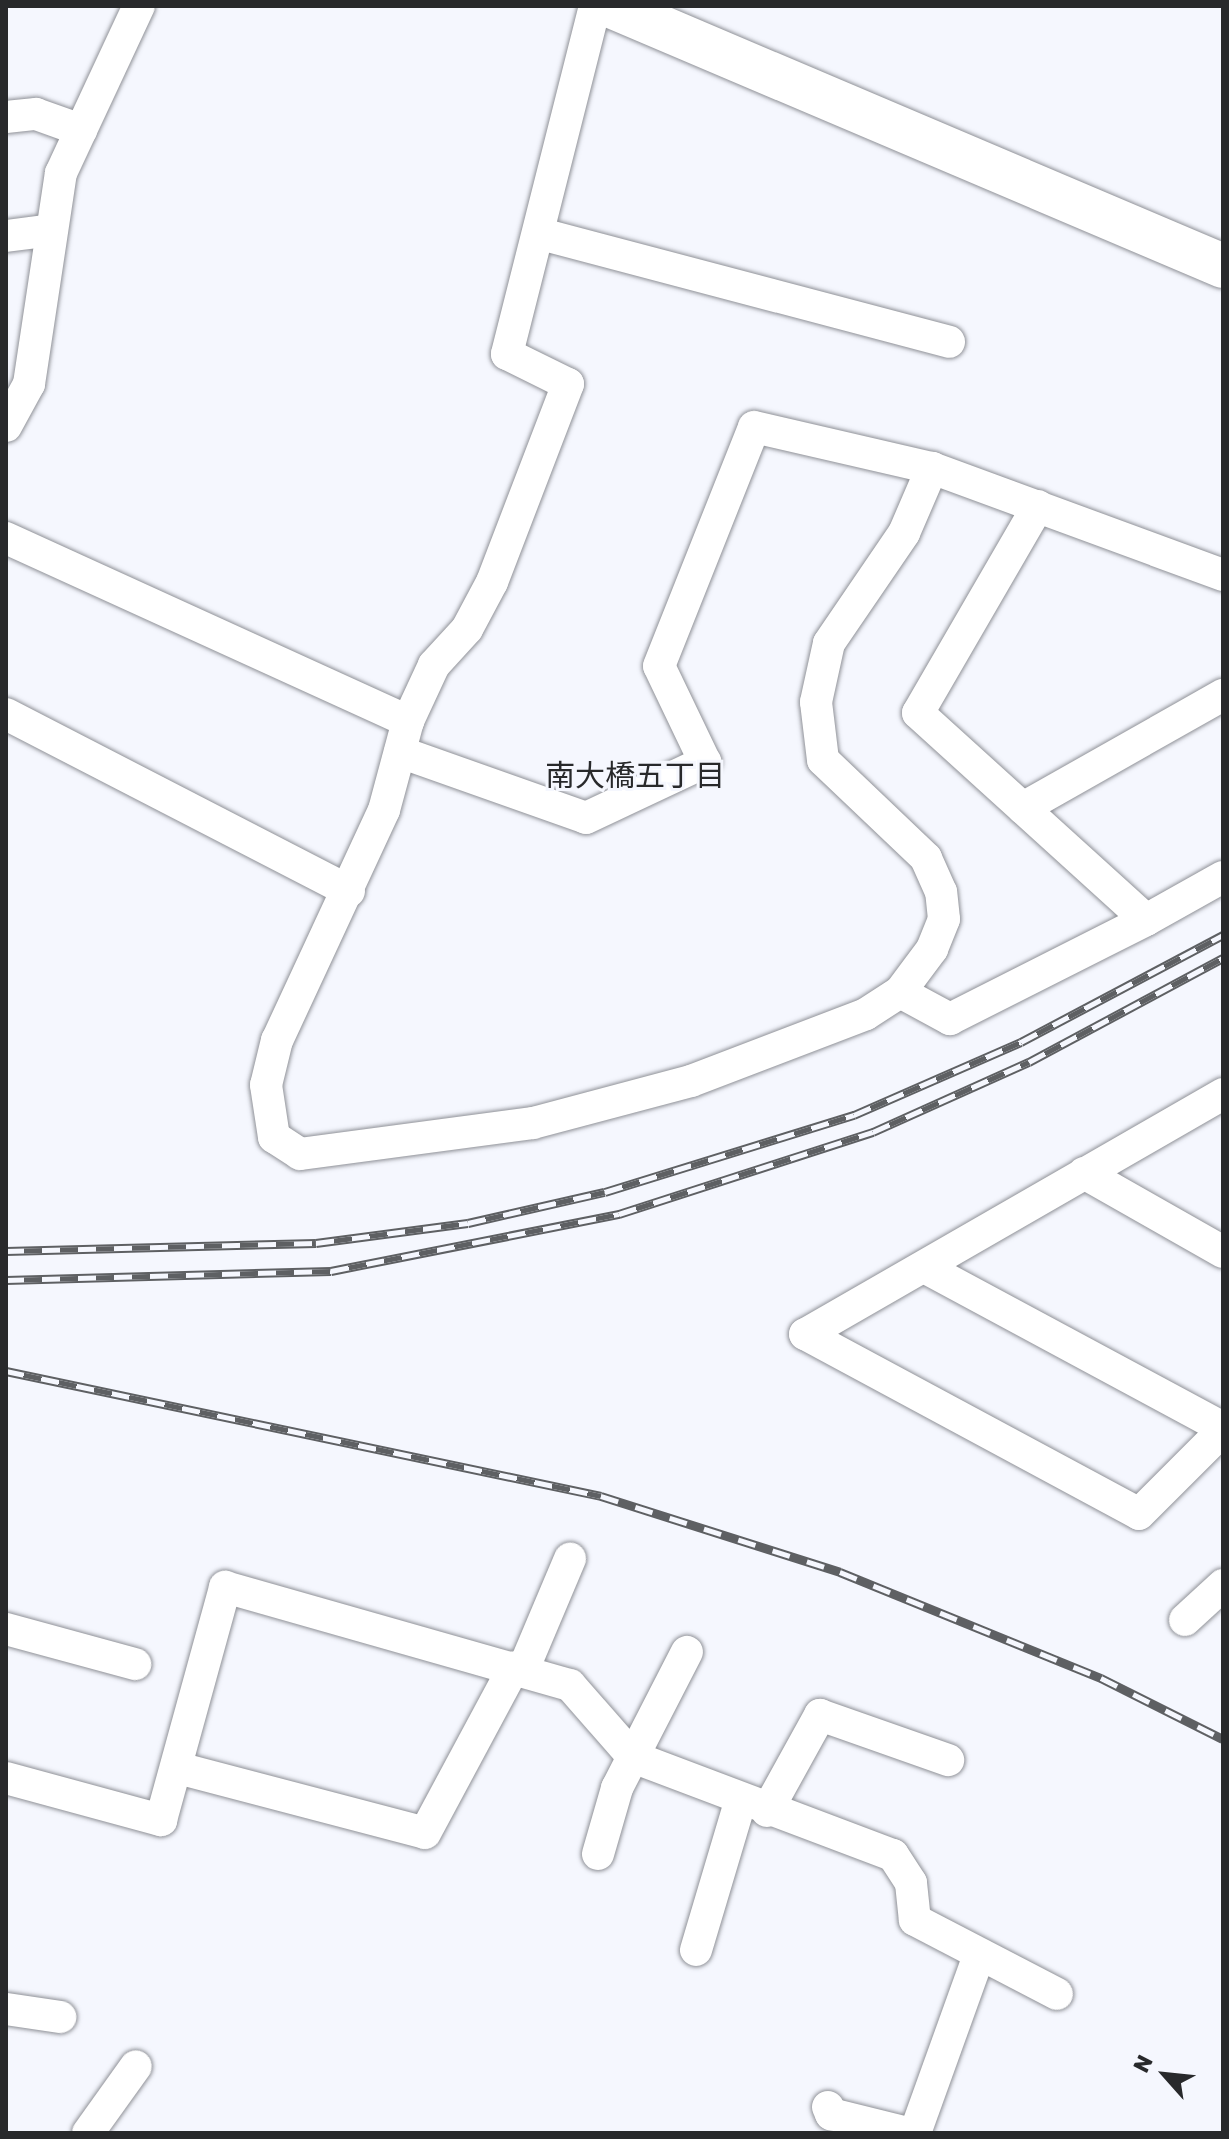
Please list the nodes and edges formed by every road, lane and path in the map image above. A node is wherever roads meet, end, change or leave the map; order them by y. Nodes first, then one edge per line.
1 (139, 6) edge
2 (595, 6) edge
3 (611, 6) edge
4 (6, 117) edge
5 (81, 130) junction
6 (52, 230) junction
7 (541, 234) junction
8 (6, 236) edge
9 (1223, 266) edge
10 (949, 342) dead end
11 (6, 426) edge
12 (932, 468) junction
13 (1038, 506) junction
14 (6, 538) edge
15 (1223, 575) edge
16 (1223, 695) edge
17 (6, 714) edge
18 (408, 721) junction
19 (400, 752) junction
20 (1023, 808) junction
21 (1223, 877) edge
22 (349, 891) junction
23 (1146, 920) junction
24 (900, 992) junction
25 (1223, 1094) edge
26 (1084, 1173) junction
27 (1223, 1252) edge
28 (924, 1267) junction
29 (1223, 1429) edge
30 (570, 1559) dead end
31 (1223, 1585) edge
32 (1185, 1620) dead end
33 (6, 1629) edge
34 (687, 1652) dead end
35 (135, 1664) dead end
36 (519, 1669) junction
37 (633, 1757) junction
38 (948, 1760) dead end
39 (178, 1768) junction
40 (6, 1778) edge
41 (754, 1806) junction
42 (598, 1854) dead end
43 (696, 1950) dead end
44 (978, 1958) junction
45 (1057, 1994) dead end
46 (6, 2009) edge
47 (60, 2017) dead end
48 (136, 2066) dead end
49 (828, 2107) dead end
50 (92, 2131) edge
51 (907, 2133) edge
52 (915, 2133) edge

1 - 5 street
2 - 7 street
3 - 9 street
4 - 5 street
5 - 6 street
6 - 8 street
6 - 11 street
7 - 10 street
7 - 18 street
12 - 13 street
12 - 19 street
12 - 24 street
13 - 15 street
13 - 20 street
14 - 18 street
16 - 20 street
17 - 22 street
18 - 19 street
19 - 22 street
20 - 23 street
21 - 23 street
22 - 24 street
23 - 24 street
25 - 26 street
26 - 27 street
26 - 28 street
28 - 29 street
28 - 29 street
30 - 36 street
31 - 32 street
33 - 35 street
34 - 37 street
36 - 37 street
36 - 39 street
36 - 39 street
37 - 41 street
37 - 42 street
38 - 41 street
39 - 40 street
41 - 43 street
41 - 44 street
44 - 45 street
44 - 52 street
46 - 47 street
48 - 50 street
49 - 51 street

